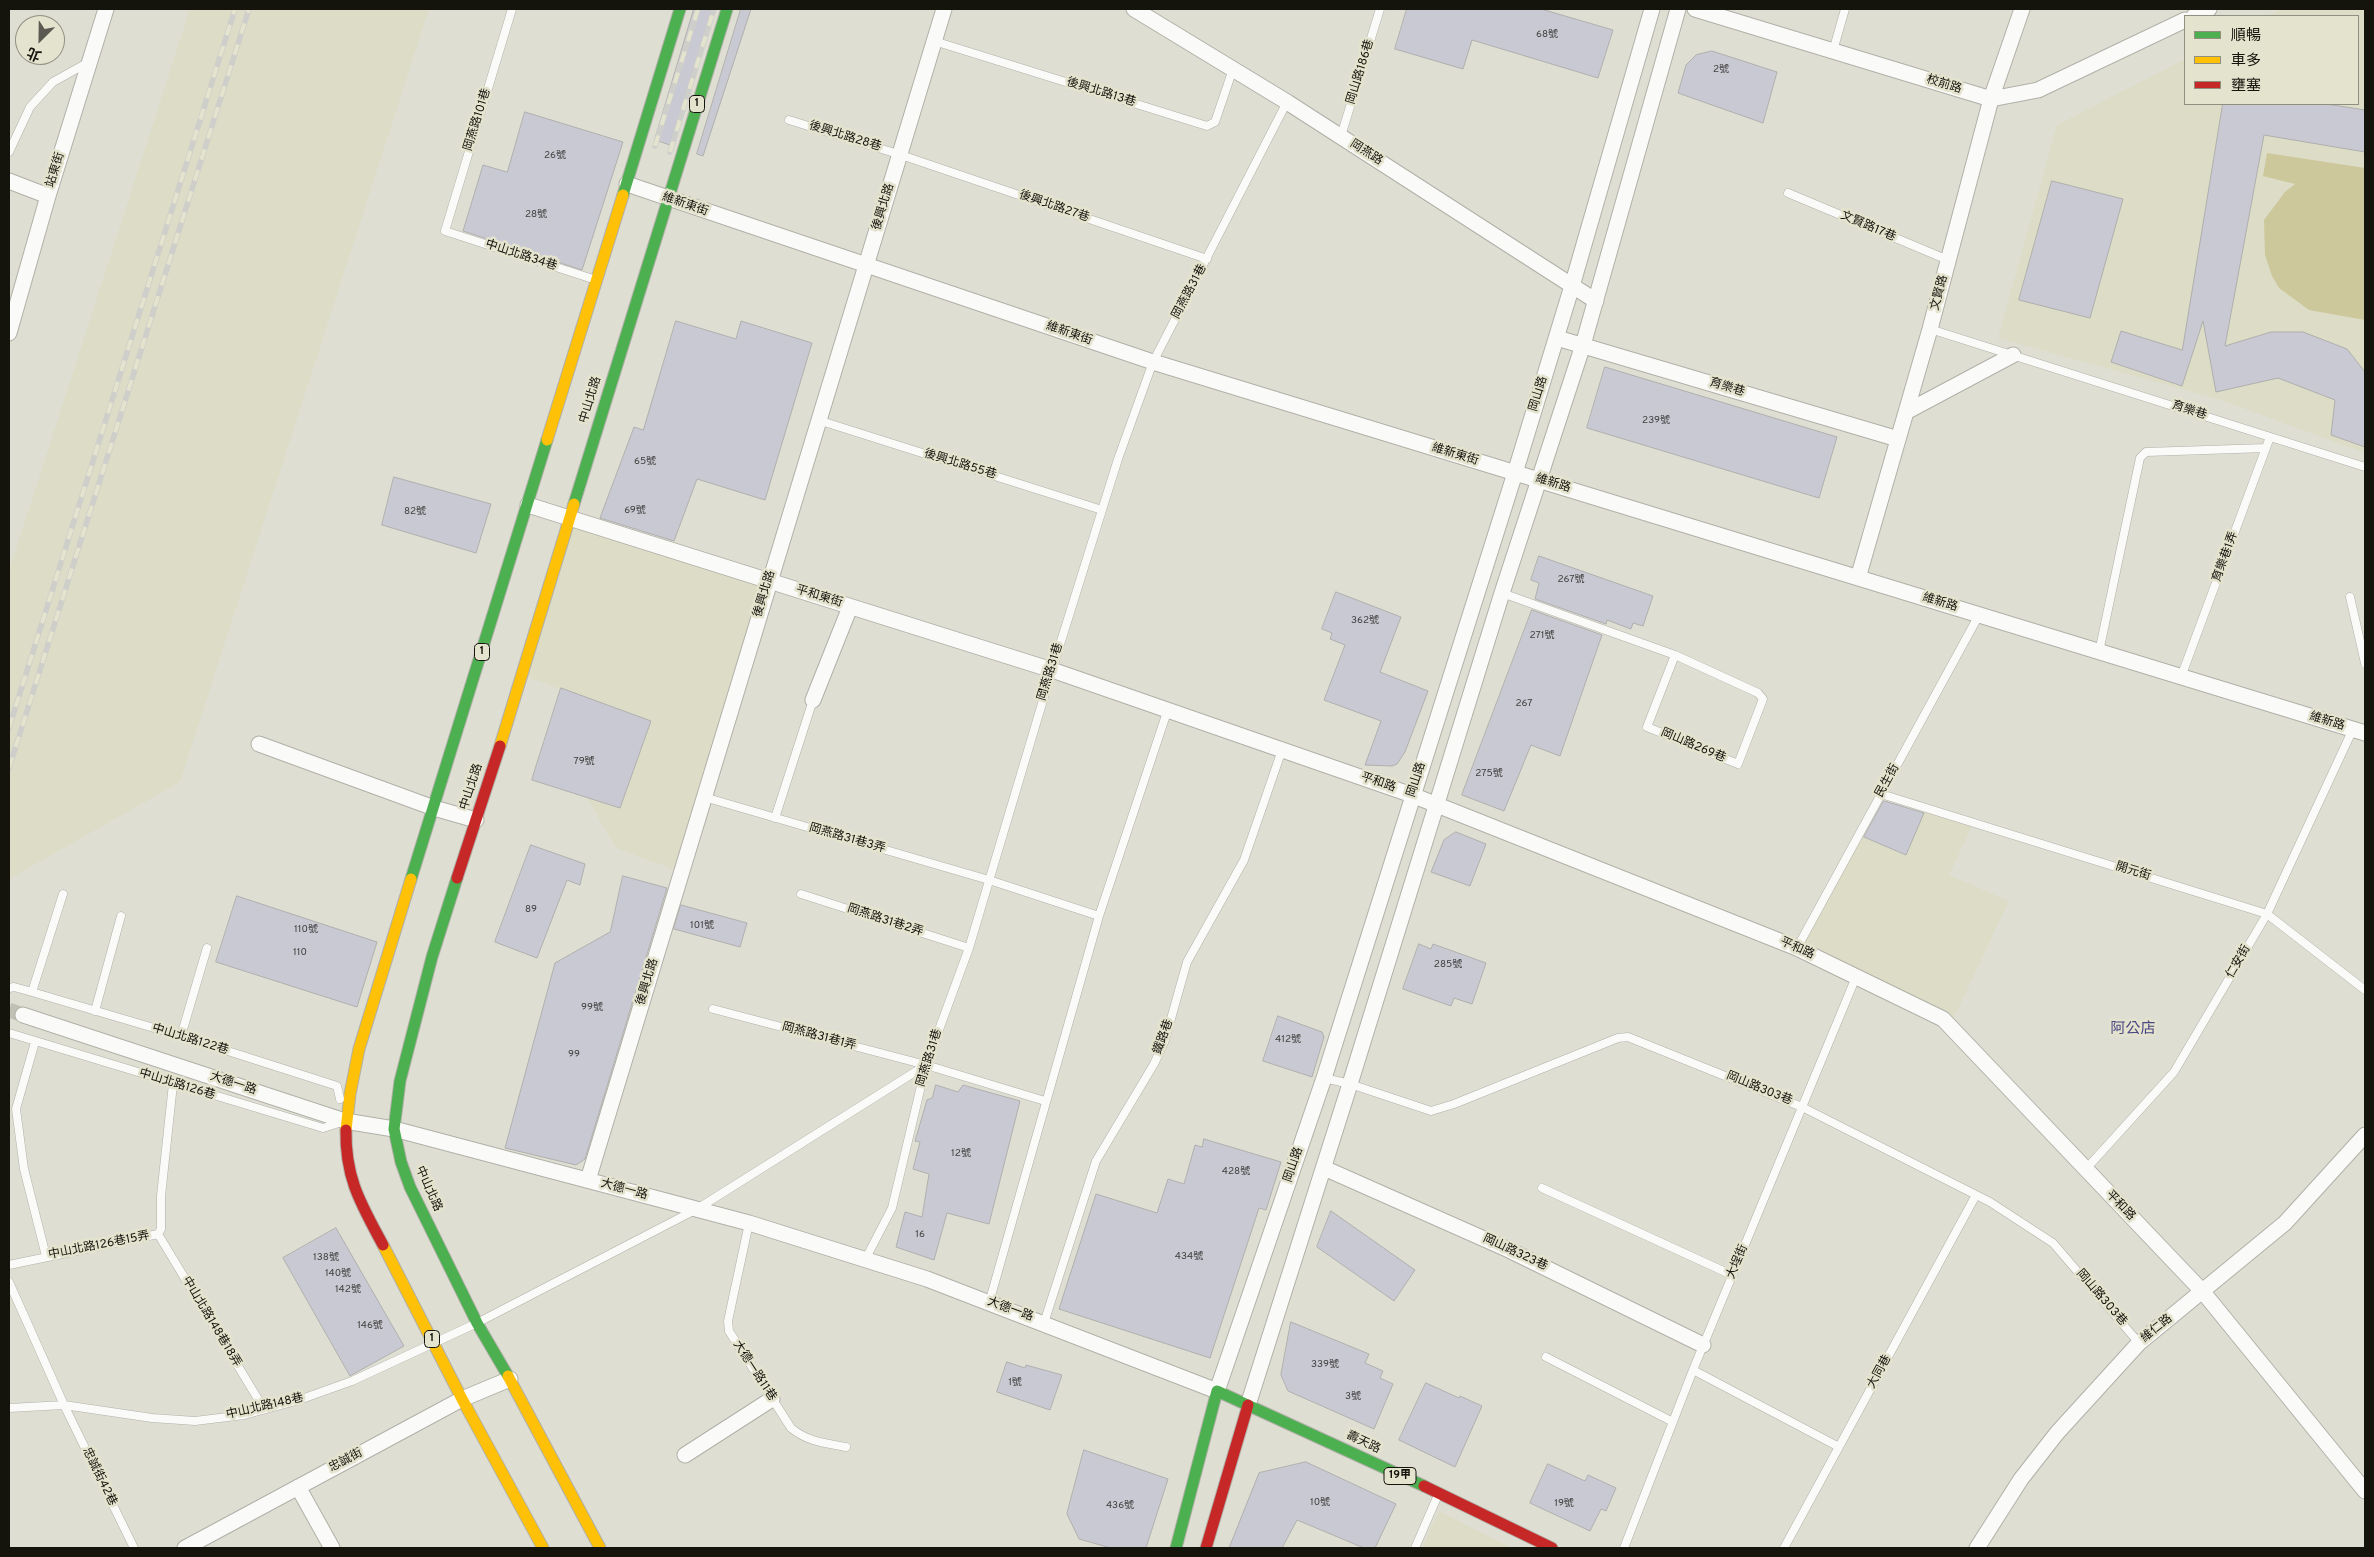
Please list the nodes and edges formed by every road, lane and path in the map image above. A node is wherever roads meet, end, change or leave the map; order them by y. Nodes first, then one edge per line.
1 (106, 9) edge
2 (512, 9) edge
3 (680, 9) edge
4 (727, 9) edge
5 (944, 9) edge
6 (1134, 9) edge
7 (1380, 9) edge
8 (1652, 9) edge
9 (1678, 9) edge
10 (1695, 9) edge
11 (1845, 9) edge
12 (2022, 9) edge
13 (2210, 9) edge
14 (2196, 15) edge
15 (2184, 20) edge
16 (934, 41) junction
17 (1833, 51) junction
18 (90, 61) junction
19 (1233, 69) junction
20 (1991, 99) junction
21 (1287, 102) junction
22 (789, 120) dead end
23 (1341, 136) junction
24 (9, 152) edge
25 (901, 155) junction
26 (9, 181) edge
27 (626, 184) junction
28 (1788, 193) dead end
29 (48, 196) junction
30 (668, 199) junction
31 (444, 231) joint
32 (1207, 259) junction
33 (1948, 260) junction
34 (866, 266) junction
35 (597, 280) junction
36 (1572, 286) junction
37 (1596, 301) junction
38 (1930, 329) junction
39 (9, 333) edge
40 (1556, 338) junction
41 (1583, 345) junction
42 (2013, 355) junction
43 (1153, 362) junction
44 (1906, 412) junction
45 (818, 420) junction
46 (2270, 437) junction
47 (1898, 439) junction
48 (2266, 448) junction
49 (2365, 468) edge
50 (1515, 473) junction
51 (1540, 480) junction
52 (528, 505) junction
53 (1102, 510) junction
54 (569, 518) junction
55 (1858, 578) junction
56 (769, 581) junction
57 (1502, 593) junction
58 (2350, 597) dead end
59 (850, 607) junction
60 (1979, 615) junction
61 (2099, 652) junction
62 (1675, 654) junction
63 (2365, 663) edge
64 (1052, 670) junction
65 (2181, 677) junction
66 (813, 700) joint
67 (1168, 709) junction
68 (2359, 731) edge
69 (259, 744) dead end
70 (1282, 750) junction
71 (1881, 794) junction
72 (1412, 795) junction
73 (704, 798) junction
74 (1436, 804) junction
75 (434, 808) junction
76 (775, 818) junction
77 (476, 820) junction
78 (989, 880) junction
79 (63, 894) dead end
80 (801, 894) dead end
81 (2267, 914) junction
82 (122, 916) dead end
83 (1099, 916) junction
84 (207, 948) dead end
85 (969, 948) junction
86 (1797, 948) junction
87 (1856, 977) junction
88 (9, 988) edge
89 (2365, 990) edge
90 (32, 992) junction
91 (712, 1009) dead end
92 (95, 1011) junction
93 (23, 1015) tunnel mouth
94 (9, 1033) edge
95 (181, 1036) junction
96 (35, 1042) junction
97 (926, 1065) junction
98 (1324, 1078) junction
99 (172, 1084) junction
100 (1350, 1084) junction
101 (1045, 1101) junction
102 (1802, 1107) junction
103 (345, 1121) junction
104 (394, 1129) junction
105 (2365, 1135) edge
106 (1324, 1168) junction
107 (2086, 1169) junction
108 (588, 1180) junction
109 (1542, 1188) dead end
110 (1976, 1195) junction
111 (697, 1209) junction
112 (749, 1223) junction
113 (158, 1234) junction
114 (46, 1256) junction
115 (866, 1260) junction
116 (9, 1265) edge
117 (1732, 1275) junction
118 (9, 1282) edge
119 (2202, 1292) junction
120 (989, 1303) junction
121 (1044, 1322) junction
122 (477, 1323) junction
123 (434, 1343) junction
124 (2139, 1344) junction
125 (1703, 1345) junction
126 (1546, 1357) dead end
127 (1693, 1370) junction
128 (510, 1379) junction
129 (1216, 1391) junction
130 (462, 1399) junction
131 (772, 1399) junction
132 (64, 1405) junction
133 (1248, 1405) junction
134 (9, 1408) edge
135 (264, 1409) junction
136 (1673, 1422) junction
137 (846, 1447) dead end
138 (1839, 1447) junction
139 (684, 1456) dead end
140 (298, 1487) junction
141 (2365, 1491) edge
142 (1439, 1493) junction
143 (134, 1548) edge
144 (184, 1548) edge
145 (332, 1548) edge
146 (542, 1548) edge
147 (600, 1548) edge
148 (1176, 1548) edge
149 (1206, 1548) edge
150 (1416, 1548) edge
151 (1552, 1548) edge
152 (1624, 1548) edge
153 (1784, 1548) edge
154 (1977, 1548) edge

1 - 18 street, 站東街
2 - 31 lane, 岡燕路101巷
3 - 27 main road, 1
4 - 30 main road, 中山北路 / 1
5 - 16 street, 後興北路
6 - 19 street, 岡燕路
7 - 23 lane, 岡山路186巷
8 - 36 street, 岡山路
9 - 37 street, 岡山路
10 - 17 street, 校前路
11 - 17 lane
12 - 20 street, 文賢路
13 - 14 street
15 - 20 street, 校前路
16 - 19 lane, 後興北路13巷
16 - 25 street, 後興北路
17 - 20 street, 校前路
18 - 24 lane
18 - 29 street, 站東街
19 - 21 street, 岡燕路
20 - 33 street, 文賢路
21 - 23 street, 岡燕路
21 - 32 lane, 岡燕路31巷
22 - 25 lane, 後興北路28巷
23 - 36 street, 岡燕路
25 - 32 lane, 後興北路27巷
25 - 34 street, 後興北路
26 - 29 street
27 - 30 street, 維新東街
27 - 35 main road, 1
28 - 33 lane, 文賢路17巷
29 - 39 street, 站東街
30 - 34 street, 維新東街
30 - 54 main road, 中山北路 / 1
31 - 35 lane, 中山北路34巷
32 - 43 lane, 岡燕路31巷
33 - 38 street, 文賢路
34 - 43 street, 維新東街
34 - 45 street, 後興北路
35 - 52 main road, 1
36 - 37 street, 岡燕路
36 - 40 street, 岡山路
37 - 41 street, 岡山路
38 - 42 lane, 育樂巷
38 - 44 street, 文賢路
40 - 41 street, 育樂巷
40 - 50 street, 岡山路
41 - 47 street, 育樂巷
41 - 51 street, 岡山路
42 - 44 street
42 - 46 lane, 育樂巷
43 - 50 street, 維新東街
43 - 53 lane, 岡燕路31巷
44 - 47 street, 文賢路
45 - 53 lane, 後興北路55巷
45 - 56 street, 後興北路
46 - 48 lane, 育樂巷1弄
46 - 49 lane, 育樂巷
47 - 55 street, 文賢路
48 - 61 lane
48 - 65 lane, 育樂巷1弄
50 - 51 street, 維新路
50 - 72 street, 岡山路
51 - 55 street, 維新路
51 - 57 street, 岡山路
52 - 54 street, 平和東街
52 - 75 main road, 1
53 - 64 lane, 岡燕路31巷
54 - 56 street, 平和東街
54 - 77 main road, 中山北路 / 1
55 - 60 street, 維新路
56 - 59 street, 平和東街
56 - 73 street, 後興北路
57 - 62 lane, 岡山路269巷
57 - 74 street, 岡山路
58 - 63 lane
59 - 64 street, 平和東街
59 - 66 street
60 - 61 street, 維新路
60 - 71 lane, 民生街
61 - 65 street, 維新路
62 - 62 lane, 岡山路269巷
64 - 67 street, 平和路
64 - 78 lane, 岡燕路31巷
65 - 68 street, 維新路
66 - 76 lane
67 - 70 street, 平和路
67 - 83 lane
68 - 81 lane, 仁安街
69 - 75 street
70 - 72 street, 平和路
70 - 121 lane, 鐵路巷
71 - 81 lane, 開元街
71 - 86 lane, 民生街
72 - 74 street, 平和路
72 - 98 street, 岡山路
73 - 76 lane, 岡燕路31巷3弄
73 - 108 street, 後興北路
74 - 86 street, 平和路
74 - 100 street, 岡山路
75 - 77 street
75 - 103 main road, 1
76 - 78 lane, 岡燕路31巷3弄
77 - 104 main road, 中山北路 / 1
78 - 83 lane, 岡燕路31巷3弄
78 - 85 lane, 岡燕路31巷
79 - 90 lane
80 - 85 lane, 岡燕路31巷2弄
81 - 89 lane, 開元街
81 - 107 lane, 仁安街
82 - 92 lane
83 - 101 lane
84 - 95 lane
85 - 97 lane, 岡燕路31巷
86 - 87 street, 平和路
87 - 102 lane, 大埕街
87 - 107 street, 平和路
88 - 90 lane, 中山北路122巷
90 - 92 lane, 中山北路122巷
91 - 97 lane, 岡燕路31巷1弄
92 - 95 lane, 中山北路122巷
93 - 103 street, 大德一路
94 - 96 lane, 中山北路126巷
95 - 103 lane, 中山北路122巷
96 - 99 lane, 中山北路126巷
96 - 114 lane
97 - 101 lane, 岡燕路31巷1弄
97 - 111 lane, 中山北路148巷
97 - 115 lane, 岡燕路31巷
98 - 100 lane, 岡山路303巷
98 - 129 street, 岡山路
99 - 103 lane, 中山北路126巷
99 - 113 lane, 中山北路126巷15弄
100 - 102 lane, 岡山路303巷
100 - 106 street, 岡山路
101 - 120 lane
102 - 110 lane, 岡山路303巷
102 - 117 lane, 大埕街
103 - 104 street, 大德一路
103 - 123 main road, 1
104 - 108 street, 大德一路
104 - 122 main road, 中山北路 / 1
105 - 119 street, 維仁路
106 - 125 street, 岡山路323巷
106 - 133 street, 岡山路
107 - 119 street, 平和路
108 - 111 street, 大德一路
109 - 117 lane
110 - 124 lane, 岡山路303巷
110 - 138 lane, 大同巷
111 - 112 street, 大德一路
111 - 122 lane, 中山北路148巷
112 - 115 street, 大德一路
112 - 131 lane, 大德一路11巷
113 - 114 lane, 中山北路126巷15弄
113 - 135 lane, 中山北路148巷18弄
114 - 116 lane, 中山北路126巷15弄
115 - 120 street, 大德一路
117 - 125 lane, 大埕街
118 - 132 lane, 忠誠街42巷
119 - 124 street, 維仁路
119 - 141 street, 平和路
120 - 121 street, 大德一路
121 - 129 street, 大德一路
122 - 123 lane, 中山北路148巷
122 - 128 main road, 中山北路 / 1
123 - 130 main road, 1
123 - 135 lane, 中山北路148巷
124 - 154 street, 維仁路
125 - 127 lane, 大埕街
126 - 136 lane
127 - 136 lane, 大埕街
127 - 138 lane
128 - 130 street, 忠誠街
128 - 147 main road, 中山北路 / 1
129 - 133 main road, 壽天路 / 19甲
129 - 148 main road, 岡山路
130 - 140 street, 忠誠街
130 - 146 main road, 1
131 - 137 lane, 大德一路11巷
131 - 139 street
132 - 134 lane, 中山北路148巷
132 - 135 lane, 中山北路148巷
132 - 143 lane, 忠誠街42巷
133 - 142 main road, 壽天路 / 19甲
133 - 149 main road, 岡山路
136 - 152 lane, 大埕街
138 - 153 lane, 大同巷
140 - 144 street, 忠誠街
140 - 145 street
142 - 150 lane
142 - 151 main road, 壽天路 / 19甲

